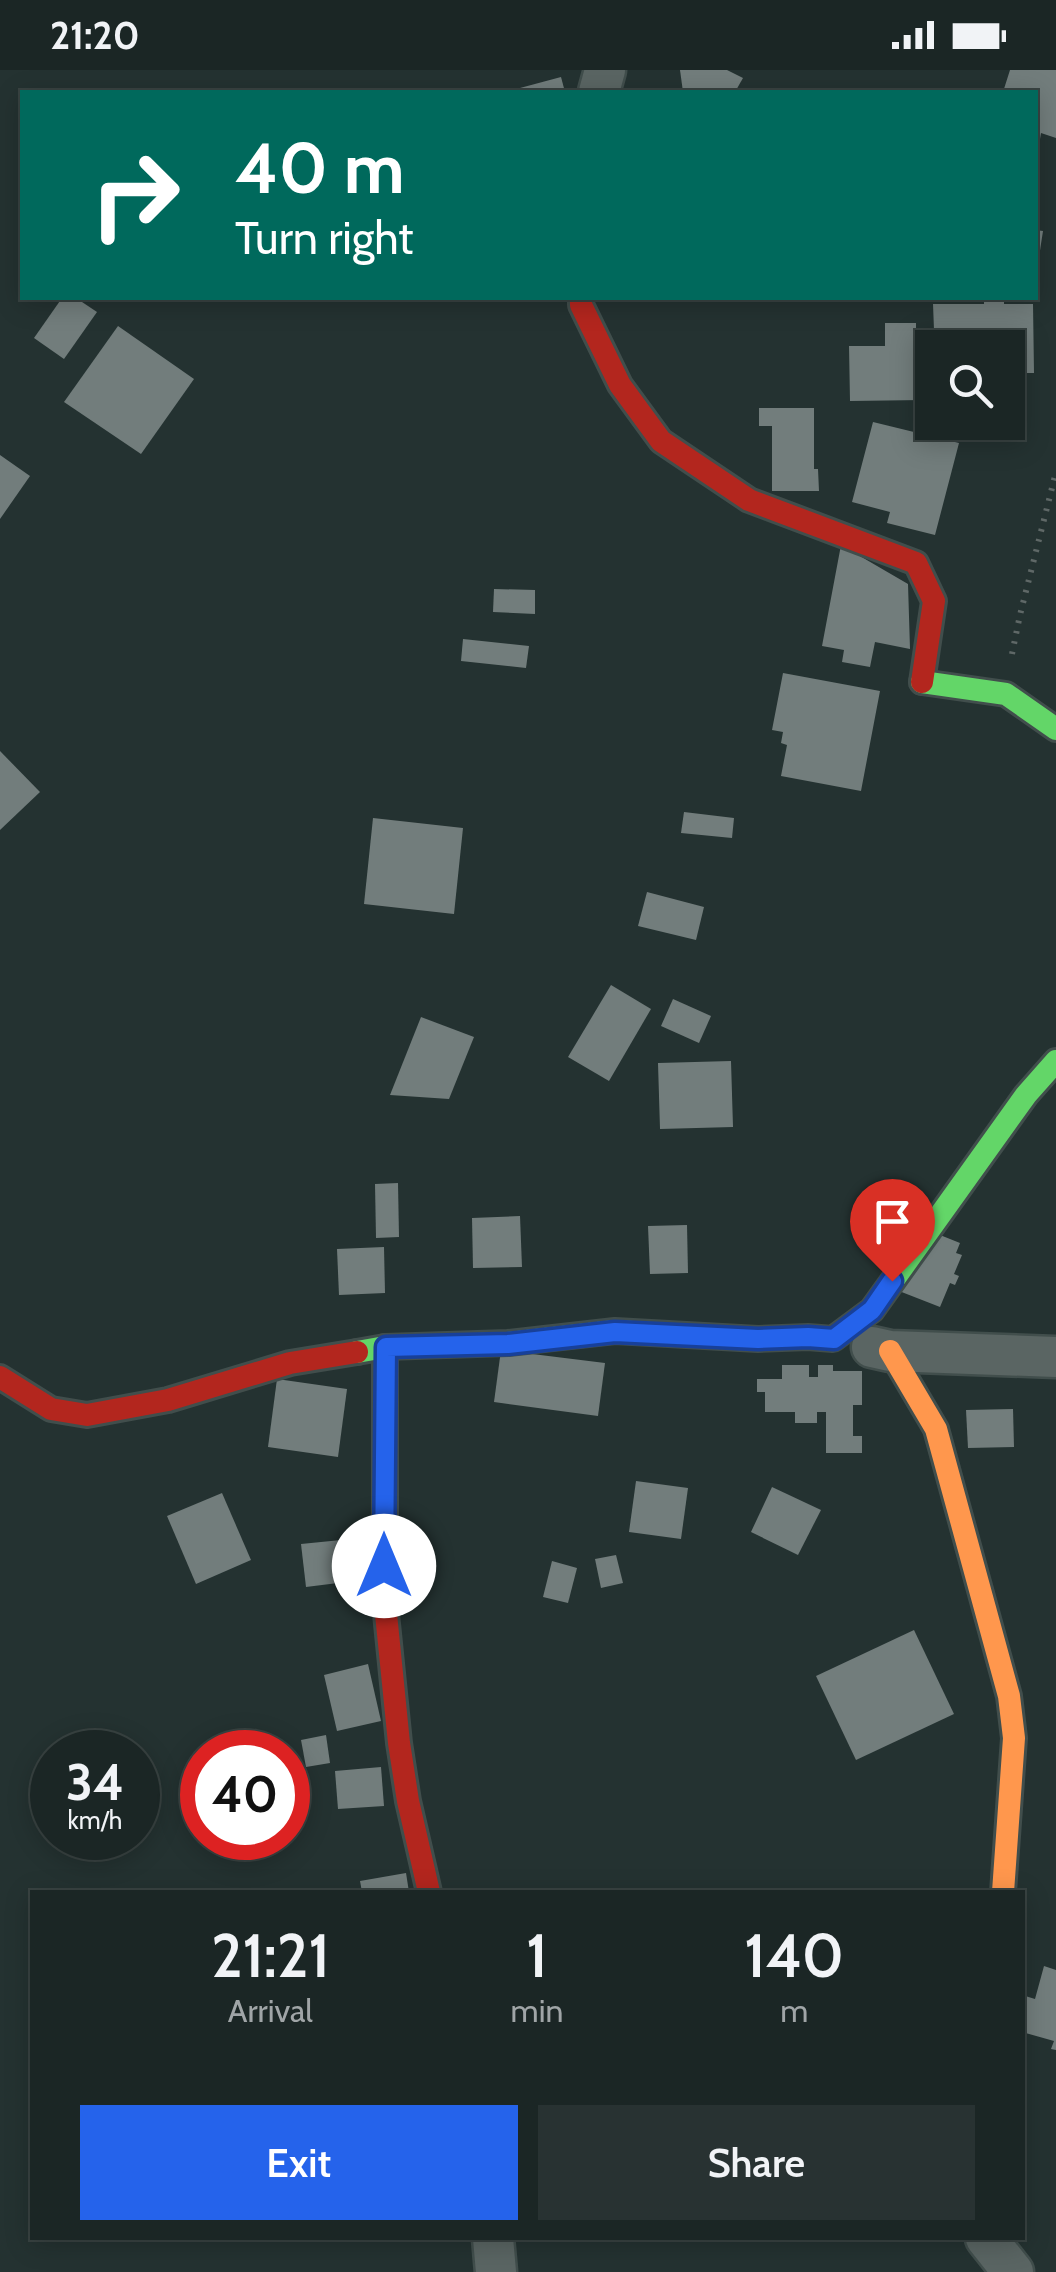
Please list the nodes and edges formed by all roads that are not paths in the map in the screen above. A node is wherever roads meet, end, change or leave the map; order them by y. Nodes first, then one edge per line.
1 (580, 300) edge
2 (1056, 729) edge
3 (1056, 1061) edge
4 (834, 1339) junction
5 (386, 1347) junction
6 (890, 1351) junction
7 (1056, 1356) edge
8 (0, 1376) edge
9 (429, 1890) edge
10 (1002, 1890) edge
11 (493, 2240) edge
12 (988, 2240) edge
13 (496, 2272) edge
14 (1013, 2272) edge

1 - 2 street
3 - 4 street
4 - 5 street
4 - 6 street
5 - 8 street
5 - 9 street
6 - 7 street
6 - 10 street
11 - 13 street
12 - 14 street

